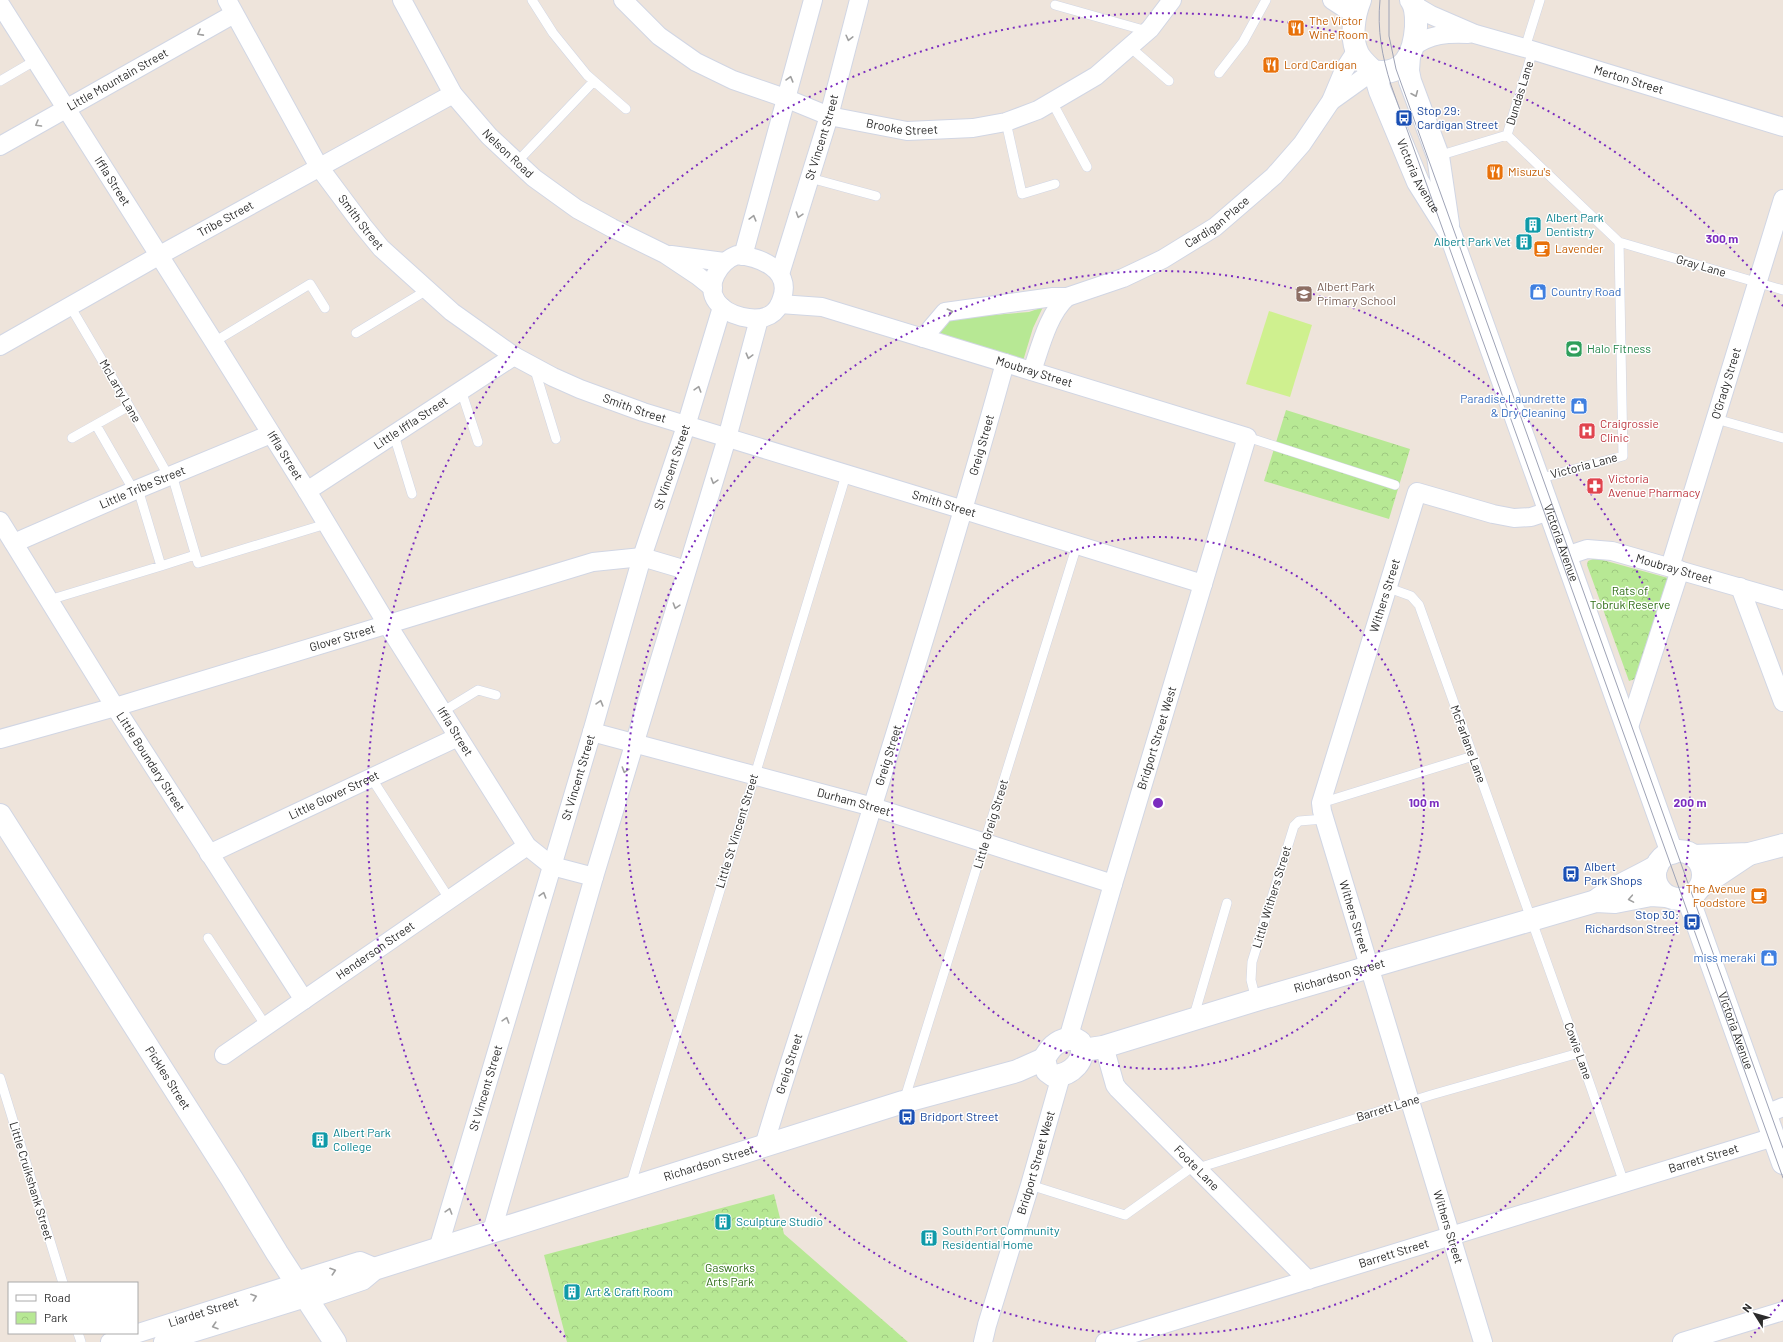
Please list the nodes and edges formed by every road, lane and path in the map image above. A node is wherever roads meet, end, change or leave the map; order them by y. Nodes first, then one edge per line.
1 (402, 0) edge
2 (532, 0) edge
3 (623, 0) edge
4 (813, 0) edge
5 (858, 0) edge
6 (1172, 0) edge
7 (1266, 0) edge
8 (1332, 0) edge
9 (1540, 0) edge
10 (1413, 2) edge
11 (0, 4) edge
12 (1055, 5) dead end
13 (230, 7) edge
14 (1358, 8) edge
15 (1147, 31) junction
16 (1474, 34) junction
17 (1130, 47) junction
18 (1529, 49) junction
19 (1357, 50) junction
20 (1411, 52) junction
21 (36, 60) junction
22 (1373, 71) junction
23 (1219, 74) dead end
24 (0, 81) edge
25 (594, 81) junction
26 (1169, 81) dead end
27 (453, 94) junction
28 (785, 98) junction
29 (1332, 101) junction
30 (1052, 102) junction
31 (65, 108) junction
32 (626, 109) dead end
33 (830, 116) junction
34 (1006, 122) junction
35 (1783, 127) edge
36 (1507, 135) junction
37 (0, 146) edge
38 (1438, 156) junction
39 (517, 162) junction
40 (320, 167) junction
41 (1087, 167) dead end
42 (810, 178) junction
43 (1055, 184) dead end
44 (876, 196) dead end
45 (1783, 199) edge
46 (1450, 233) junction
47 (1619, 242) junction
48 (665, 254) junction
49 (160, 255) junction
50 (743, 256) junction
51 (724, 262) junction
52 (782, 279) junction
53 (1758, 282) junction
54 (713, 288) junction
55 (428, 290) junction
56 (1783, 290) edge
57 (1067, 297) junction
58 (780, 304) junction
59 (70, 306) junction
60 (722, 307) junction
61 (822, 307) junction
62 (325, 308) dead end
63 (759, 319) junction
64 (356, 333) dead end
65 (923, 338) junction
66 (214, 342) junction
67 (0, 346) edge
68 (514, 356) junction
69 (1005, 363) junction
70 (534, 367) junction
71 (1032, 371) junction
72 (461, 390) junction
73 (129, 406) junction
74 (1716, 420) junction
75 (96, 425) junction
76 (686, 426) junction
77 (271, 434) junction
78 (394, 435) junction
79 (1247, 437) junction
80 (72, 438) dead end
81 (727, 438) junction
82 (1783, 438) edge
83 (556, 439) dead end
84 (478, 442) dead end
85 (846, 475) junction
86 (170, 476) junction
87 (1538, 479) junction
88 (1396, 485) dead end
89 (136, 490) junction
90 (307, 491) junction
91 (412, 494) dead end
92 (964, 510) junction
93 (1549, 511) junction
94 (0, 521) edge
95 (326, 524) junction
96 (14, 543) junction
97 (1077, 545) junction
98 (195, 555) junction
99 (1566, 556) junction
100 (642, 557) junction
101 (161, 566) junction
102 (1675, 568) junction
103 (686, 570) junction
104 (1203, 584) junction
105 (1386, 587) junction
106 (1740, 588) junction
107 (49, 600) junction
108 (1783, 600) edge
109 (387, 624) junction
110 (496, 695) dead end
111 (1783, 702) edge
112 (115, 708) junction
113 (442, 712) junction
114 (1628, 730) junction
115 (592, 732) junction
116 (458, 737) junction
117 (0, 739) edge
118 (633, 743) junction
119 (1473, 756) junction
120 (754, 774) junction
121 (372, 779) junction
122 (873, 807) junction
123 (1322, 811) junction
124 (0, 815) edge
125 (986, 842) junction
126 (1783, 845) edge
127 (527, 846) junction
128 (210, 854) junction
129 (1749, 854) junction
130 (1693, 856) junction
131 (1665, 859) junction
132 (552, 866) junction
133 (594, 877) junction
134 (1113, 884) junction
135 (1695, 892) junction
136 (1666, 896) junction
137 (450, 900) junction
138 (1596, 901) junction
139 (1227, 903) dead end
140 (1531, 920) junction
141 (208, 938) dead end
142 (1369, 967) junction
143 (304, 1000) junction
144 (1256, 1000) junction
145 (1192, 1020) junction
146 (266, 1026) junction
147 (1076, 1045) junction
148 (1104, 1046) junction
149 (1579, 1053) junction
150 (224, 1055) dead end
151 (1044, 1059) junction
152 (1061, 1076) junction
153 (0, 1078) edge
154 (903, 1102) junction
155 (1409, 1102) junction
156 (1774, 1110) edge
157 (1774, 1137) junction
158 (764, 1146) junction
159 (1783, 1163) edge
160 (1196, 1166) junction
161 (1624, 1183) junction
162 (1030, 1185) junction
163 (630, 1188) junction
164 (492, 1232) junction
165 (1451, 1236) junction
166 (438, 1249) junction
167 (1308, 1280) junction
168 (63, 1282) edge
169 (301, 1291) junction
170 (1783, 1311) edge
171 (110, 1342) edge
172 (163, 1342) edge
173 (335, 1342) edge
174 (983, 1342) edge
175 (1105, 1342) edge
176 (1483, 1342) edge
177 (1682, 1342) edge

1 - 27 street, Nelson Road
2 - 25 lane
3 - 28 street, Brooke Street
28 -> 4 street
5 -> 33 street, St Vincent Street
6 - 15 street, Brooke Street
7 - 23 lane
8 - 14 street
9 - 18 lane, Dundas Lane
10 - 16 street, Merton Street
10 - 20 street, Victoria Avenue
11 - 21 street, Iffla Street
12 - 15 lane
13 -> 31 street, Little Mountain Street
13 - 40 street, Smith Street
14 - 19 street
15 - 17 street, Brooke Street
16 - 18 street, Merton Street
16 - 20 street, Merton Street
17 - 26 lane
17 - 30 street, Brooke Street
18 - 35 street, Merton Street
18 - 36 lane, Dundas Lane
19 - 22 street
19 - 29 street, Cardigan Place
20 - 22 street
20 -> 38 street, Victoria Avenue
21 - 24 lane
21 - 31 street, Iffla Street
22 - 29 street, Cardigan Place
22 - 46 street, Victoria Avenue
25 - 32 lane
25 - 39 lane
27 - 39 street, Nelson Road
27 - 40 street, Tribe Street
28 - 33 street, Brooke Street
50 -> 28 street
29 - 57 street, Cardigan Place
30 - 34 street, Brooke Street
30 - 41 lane
31 -> 37 street, Little Mountain Street
31 - 49 street, Iffla Street
33 - 34 street, Brooke Street
33 - 42 street, St Vincent Street
34 - 43 lane
36 - 38 lane
36 - 47 lane
38 - 46 street, Victoria Avenue
39 - 48 street, Nelson Road
40 - 49 street, Tribe Street
40 - 55 street, Smith Street
42 - 44 lane
42 -> 52 street, St Vincent Street
45 - 53 street, O'Grady Street
46 - 87 street, Victoria Avenue
47 - 53 lane, Gray Lane
47 - 87 lane, Victoria Lane
48 - 51 street, Nelson Road
48 - 54 street, Nelson Road
49 - 59 street, Tribe Street
49 - 66 street, Iffla Street
50 - 51 street
50 - 52 street
51 - 54 street
52 - 58 street
52 - 61 street, Moubray Street
53 - 56 lane, Gray Lane
53 - 74 street, O'Grady Street
54 - 60 street
55 - 64 lane
55 - 68 street, Smith Street
65 -> 57 street, Cardigan Place
57 - 71 street, Cardigan Place
58 - 61 street, Moubray Street
58 - 63 street
59 - 67 street, Tribe Street
59 - 73 lane, McLarty Lane
60 - 63 street
76 -> 60 street, St Vincent Street
61 - 65 street, Moubray Street
62 - 66 lane
63 -> 81 street
65 - 69 street, Moubray Street
66 - 77 street, Iffla Street
68 - 70 street, Smith Street
68 - 72 street, Little Iffla Street
69 - 71 street, Moubray Street
69 - 92 street, Greig Street
70 - 76 street, Smith Street
70 - 83 lane
71 - 79 street, Moubray Street
72 - 78 street, Little Iffla Street
72 - 84 lane
73 - 75 lane
73 - 86 lane, McLarty Lane
74 - 82 lane
74 - 102 street, O'Grady Street
75 - 80 lane
75 - 89 lane
76 - 81 street, Smith Street
76 - 100 street, St Vincent Street
77 - 86 street, Little Tribe Street
77 - 90 street, Iffla Street
78 - 90 street, Little Iffla Street
78 - 91 lane
79 - 88 lane
79 - 104 street, Bridport Street West
81 - 85 street, Smith Street
81 -> 103 street
85 - 92 street, Smith Street
85 - 120 lane, Little St Vincent Street
86 - 89 street, Little Tribe Street
86 - 98 lane, McLarty Lane
87 - 93 street, Victoria Avenue
89 - 96 street, Little Tribe Street
89 - 101 lane
90 - 95 street, Iffla Street
92 - 97 street, Smith Street
92 - 122 street, Greig Street
93 - 99 street, Victoria Avenue
93 - 105 street, Withers Street
94 - 96 street, Little Boundary Street
95 - 98 lane
95 - 109 street, Iffla Street
96 - 107 street, Little Boundary Street
97 - 104 street, Smith Street
97 - 125 lane, Little Greig Street
98 - 101 lane
99 - 102 street, Moubray Street
99 - 114 street, Victoria Avenue
100 - 103 street, Glover Street
100 - 109 street, Glover Street
115 -> 100 street, St Vincent Street
101 - 107 lane
102 - 106 street, Moubray Street
102 - 114 street, O'Grady Street
103 -> 118 street
104 - 134 street, Bridport Street West
105 - 119 lane, McFarlane Lane
105 - 123 street, Withers Street
106 - 108 street, Moubray Street
106 - 111 street
107 - 112 street, Little Boundary Street
109 - 112 street, Glover Street
109 - 113 street, Iffla Street
110 - 113 lane
112 - 117 street, Glover Street
112 - 128 street, Little Boundary Street
113 - 116 street, Iffla Street
114 - 131 street, Victoria Avenue
115 - 118 street, Durham Street
115 - 132 street, St Vincent Street
116 - 121 street, Little Glover Street
116 - 127 street, Iffla Street
118 - 120 street, Durham Street
118 -> 133 street
119 - 123 lane, Little Withers Street
119 - 140 lane, McFarlane Lane
120 - 122 street, Durham Street
120 - 163 lane, Little St Vincent Street
121 - 128 street, Little Glover Street
121 - 137 lane
122 - 125 street, Durham Street
122 - 158 street, Greig Street
123 - 142 street, Withers Street
123 - 144 lane, Little Withers Street
124 - 169 street, Pickles Street
125 - 134 street, Durham Street
125 - 154 lane, Little Greig Street
126 - 129 street
127 - 132 street, Iffla Street
127 - 137 street, Henderson Street
128 - 143 street, Little Boundary Street
129 - 130 street
129 - 135 street
130 - 131 street
130 - 135 street
131 - 136 street
131 - 138 street, Richardson Street
132 - 133 street, Iffla Street
166 -> 132 street, St Vincent Street
133 - 164 street
134 - 147 street, Bridport Street West
135 - 136 street
135 - 156 street, Victoria Avenue
136 -> 138 street, Richardson Street
137 - 143 street, Henderson Street
138 - 140 street, Richardson Street
139 - 145 lane
140 - 142 street, Richardson Street
140 - 149 lane, Cowie Lane
141 - 146 lane
142 - 144 street, Richardson Street
142 - 155 street, Withers Street
143 - 146 street, Henderson Street
144 - 145 street, Richardson Street
145 - 148 street, Richardson Street
146 - 150 street, Henderson Street
147 - 148 street, Richardson Street
147 - 151 street
147 - 152 street
148 - 160 street, Foote Lane
149 - 155 lane, Barrett Lane
149 - 161 lane, Cowie Lane
151 - 152 street
151 - 154 street, Richardson Street
152 - 162 street, Bridport Street West
153 - 168 lane, Little Cruikshank Street
154 - 158 street, Richardson Street
155 - 160 lane, Barrett Lane
155 - 165 street, Withers Street
156 - 157 street, Victoria Avenue
157 - 159 street, Victoria Avenue
157 - 161 street, Barrett Street
158 - 163 street, Richardson Street
160 - 162 lane, Barrett Lane
160 - 167 street, Foote Lane
161 - 165 street, Barrett Street
162 - 174 street, Bridport Street West
163 - 164 street, Richardson Street
164 - 166 street, Richardson Street
165 - 167 street, Barrett Street
165 - 176 street, Withers Street
166 - 169 street, Richardson Street
167 - 175 street, Barrett Street
171 -> 169 street, Liardet Street
169 -> 172 street, Liardet Street
169 - 173 street, Pickles Street
170 - 177 street

